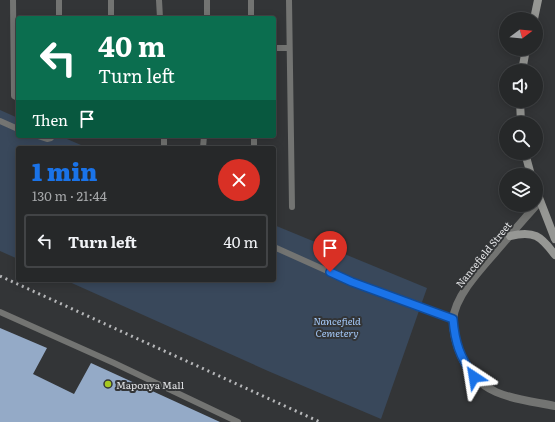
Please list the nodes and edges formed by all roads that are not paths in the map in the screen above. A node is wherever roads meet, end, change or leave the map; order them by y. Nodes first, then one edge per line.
1 (13, 0) edge
2 (59, 0) edge
3 (110, 0) edge
4 (159, 0) edge
5 (207, 0) edge
6 (252, 0) edge
7 (289, 0) edge
8 (538, 0) edge
9 (535, 12) edge
10 (59, 16) edge
11 (111, 16) edge
12 (160, 16) edge
13 (207, 16) edge
14 (251, 16) edge
15 (276, 48) edge
16 (289, 48) junction
17 (16, 97) edge
18 (0, 121) edge
19 (16, 128) edge
20 (292, 207) dead end
21 (543, 209) edge
22 (531, 212) edge
23 (510, 236) junction
24 (555, 239) edge
25 (276, 248) edge
26 (555, 254) edge
27 (0, 312) edge
28 (453, 319) junction
29 (555, 406) edge
30 (238, 422) edge

1 - 17 lane
2 - 10 lane
3 - 11 lane
4 - 12 lane
5 - 13 lane
6 - 14 lane
7 - 16 lane
8 - 9 main road
15 - 16 lane
16 - 20 lane
18 - 19 lane
21 - 24 main road
22 - 23 street, Nancefield Street
23 - 26 main road
23 - 28 street, Nancefield Street
25 - 28 lane
27 - 30 lane
28 - 29 street, Nancefield Street

